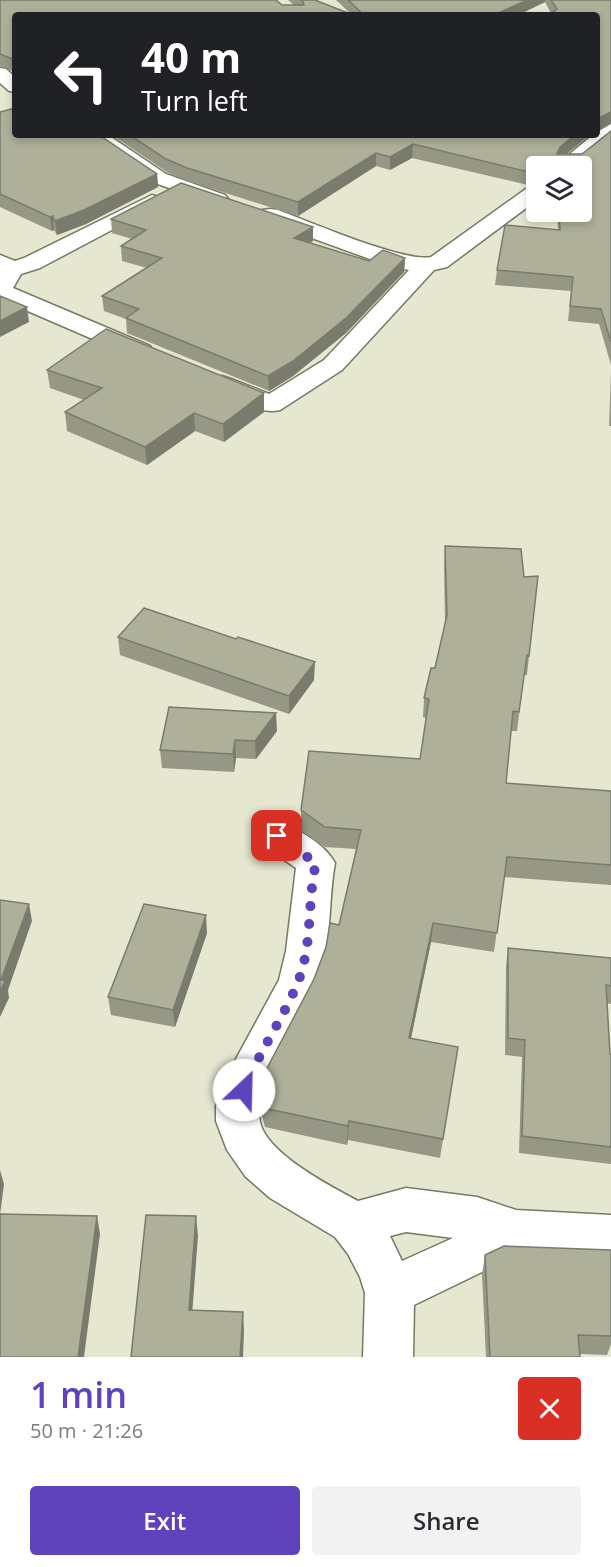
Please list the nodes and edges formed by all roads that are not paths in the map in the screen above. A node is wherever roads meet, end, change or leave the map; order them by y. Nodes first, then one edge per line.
1 (0, 73) edge
2 (12, 84) edge
3 (611, 130) edge
4 (100, 138) edge
5 (579, 156) edge
6 (180, 187) junction
7 (526, 198) edge
8 (234, 204) edge
9 (255, 210) edge
10 (6, 265) edge
11 (426, 265) junction
12 (165, 360) edge
13 (196, 374) edge
14 (277, 836) dead end
15 (354, 1224) junction
16 (516, 1232) junction
17 (611, 1237) edge
18 (389, 1292) junction
19 (388, 1357) edge

1 - 2 street
3 - 5 street
4 - 6 street
6 - 8 street
6 - 10 street
7 - 11 street
9 - 11 street
10 - 12 street
11 - 13 street
14 - 15 street
15 - 16 street
15 - 18 street
16 - 17 street
16 - 18 street
18 - 19 street

